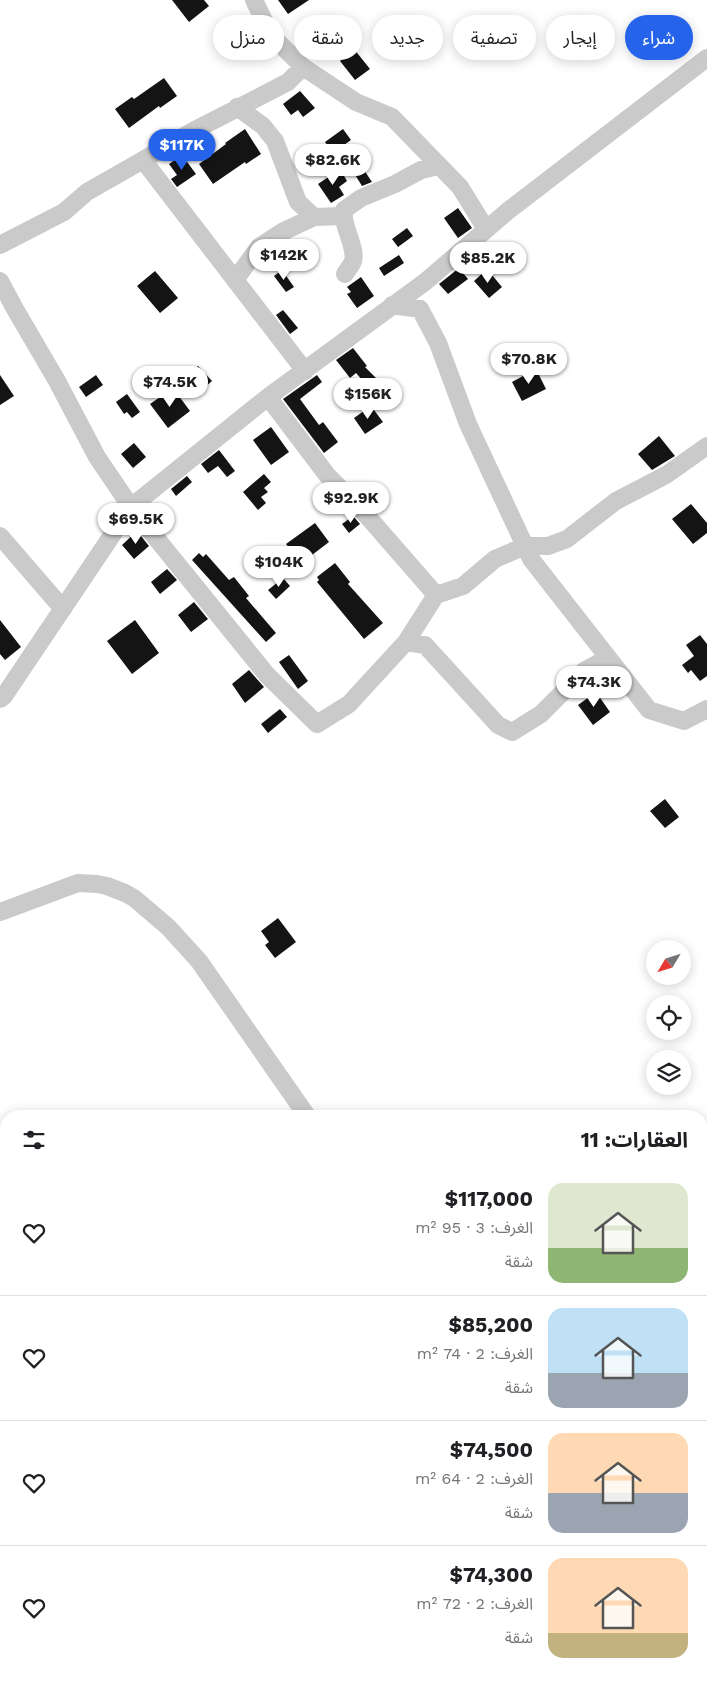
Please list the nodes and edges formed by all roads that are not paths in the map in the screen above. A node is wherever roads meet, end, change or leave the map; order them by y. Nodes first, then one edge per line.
1 (254, 0) edge
2 (707, 58) edge
3 (303, 67) junction
4 (237, 107) junction
5 (143, 160) junction
6 (439, 166) junction
7 (342, 216) junction
8 (314, 217) junction
9 (486, 229) junction
10 (0, 245) edge
11 (345, 274) dead end
12 (235, 280) junction
13 (0, 281) edge
14 (425, 282) junction
15 (392, 305) junction
16 (420, 309) junction
17 (305, 371) junction
18 (268, 398) junction
19 (707, 446) edge
20 (131, 507) junction
21 (3, 546) edge
22 (525, 546) junction
23 (436, 594) junction
24 (63, 609) junction
25 (406, 642) junction
26 (608, 658) junction
27 (0, 698) edge
28 (707, 709) edge
29 (0, 912) edge
30 (303, 1110) edge

1 - 3 street
2 - 9 street
3 - 4 street
3 - 6 street
4 - 5 street
4 - 8 street
5 - 10 street
5 - 12 street
6 - 7 street
6 - 9 street
7 - 8 street
7 - 11 street
8 - 12 street
9 - 14 street
12 - 17 street
13 - 20 street
14 - 15 street
14 - 16 street
15 - 16 street
15 - 17 street
16 - 22 street
17 - 18 street
18 - 20 street
18 - 23 street
19 - 22 street
20 - 24 street
20 - 25 street
21 - 24 street
22 - 23 street
22 - 26 street
23 - 25 street
24 - 27 street
25 - 26 street
26 - 28 street
29 - 30 street

